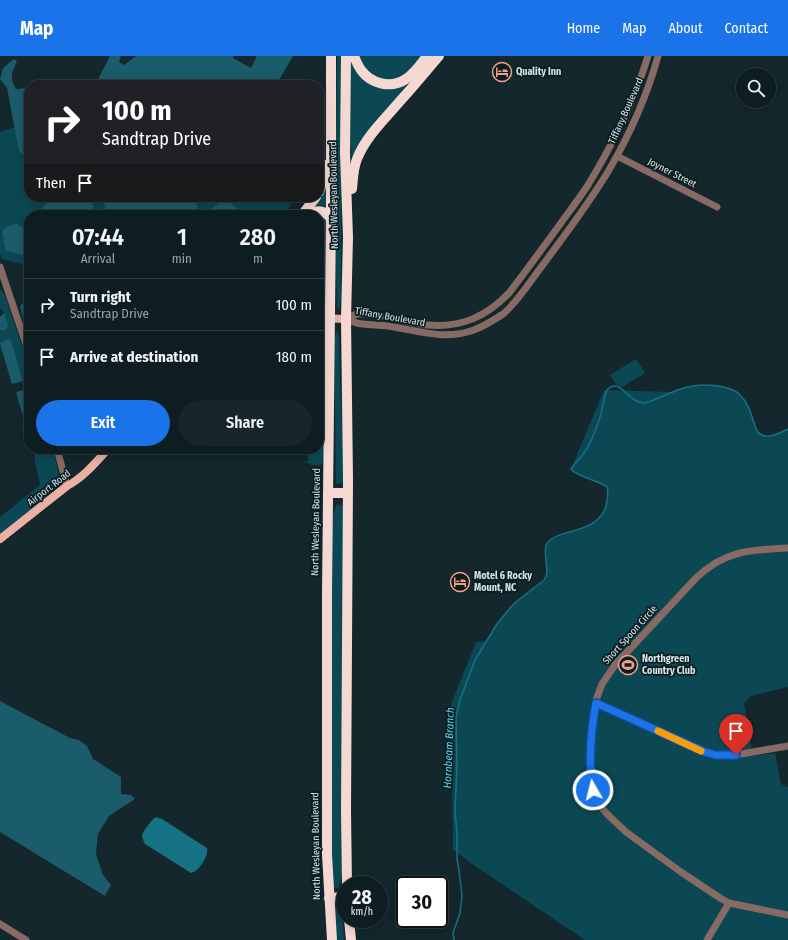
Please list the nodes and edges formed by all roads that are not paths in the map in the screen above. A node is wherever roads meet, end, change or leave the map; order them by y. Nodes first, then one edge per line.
1 (331, 56) edge
2 (346, 56) edge
3 (354, 56) edge
4 (427, 56) edge
5 (437, 56) edge
6 (648, 56) edge
7 (658, 56) edge
8 (331, 110) junction
9 (617, 156) junction
10 (324, 178) edge
11 (312, 202) edge
12 (717, 207) dead end
13 (306, 210) edge
14 (324, 212) edge
15 (331, 219) junction
16 (348, 223) junction
17 (0, 267) edge
18 (324, 318) edge
19 (330, 318) junction
20 (346, 319) junction
21 (24, 338) edge
22 (58, 454) edge
23 (103, 454) edge
24 (67, 486) junction
25 (328, 493) junction
26 (348, 493) junction
27 (0, 539) edge
28 (788, 548) edge
29 (596, 703) junction
30 (788, 746) edge
31 (347, 876) edge
32 (329, 898) junction
33 (336, 898) edge
34 (729, 903) junction
35 (788, 915) edge
36 (0, 924) edge
37 (350, 928) edge
38 (26, 940) edge
39 (332, 940) edge
40 (351, 940) edge
41 (707, 940) edge

1 - 8 highway, North Wesleyan Boulevard
2 - 16 highway, North Wesleyan Boulevard
3 - 4 highway
5 - 16 highway
6 - 20 street, Tiffany Boulevard
7 - 9 street, Tiffany Boulevard
8 - 10 highway
8 - 15 highway, North Wesleyan Boulevard
9 - 12 street, Joyner Street
9 - 20 street, Tiffany Boulevard
11 - 13 highway
14 - 15 highway
15 - 19 highway, North Wesleyan Boulevard
16 - 20 highway, North Wesleyan Boulevard
17 - 21 street
18 - 19 main road
19 - 20 main road
19 - 25 highway, North Wesleyan Boulevard
20 - 26 highway, North Wesleyan Boulevard
22 - 24 street
23 - 24 main road, Airport Road
24 - 27 main road, Airport Road
25 - 26 highway
25 - 32 highway, North Wesleyan Boulevard
26 - 31 highway, North Wesleyan Boulevard
28 - 29 street, Short Spoon Circle
29 - 30 street
29 - 34 street, Short Spoon Circle
32 - 33 highway
32 - 39 highway, North Wesleyan Boulevard
34 - 35 street, Short Spoon Circle
34 - 41 street
36 - 38 street
37 - 40 highway

